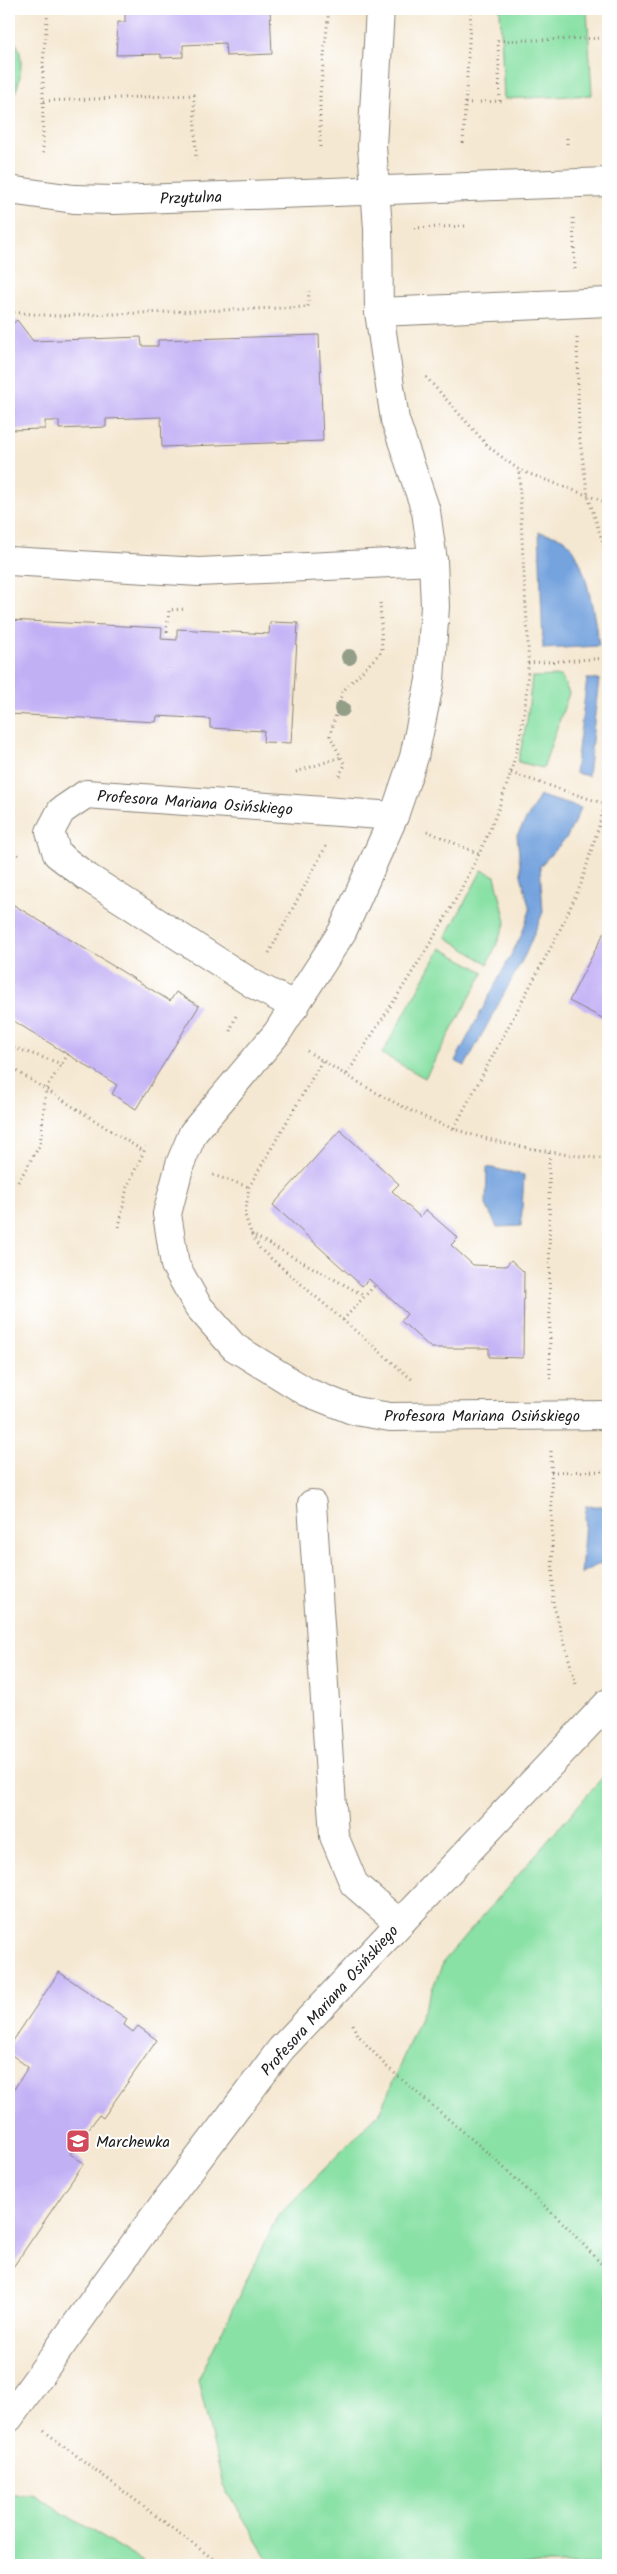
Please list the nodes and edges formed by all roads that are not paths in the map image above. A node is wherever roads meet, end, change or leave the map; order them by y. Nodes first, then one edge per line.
1 (380, 9) edge
2 (608, 182) edge
3 (9, 190) edge
4 (375, 190) junction
5 (608, 302) edge
6 (379, 312) junction
7 (9, 561) edge
8 (433, 561) junction
9 (394, 816) junction
10 (295, 1006) junction
11 (608, 1415) edge
12 (312, 1504) dead end
13 (608, 1703) edge
14 (398, 1923) junction
15 (11, 2411) edge

1 - 4 street
2 - 4 street, Przytulna
3 - 4 street, Przytulna
4 - 6 street, Profesora Mariana Osińskiego
5 - 6 street
6 - 8 street, Profesora Mariana Osińskiego
7 - 8 street
8 - 9 street, Profesora Mariana Osińskiego
9 - 10 street, Profesora Mariana Osińskiego
9 - 10 street, Profesora Mariana Osińskiego
10 - 11 street, Profesora Mariana Osińskiego
12 - 14 street
13 - 14 street, Profesora Mariana Osińskiego
14 - 15 street, Profesora Mariana Osińskiego

